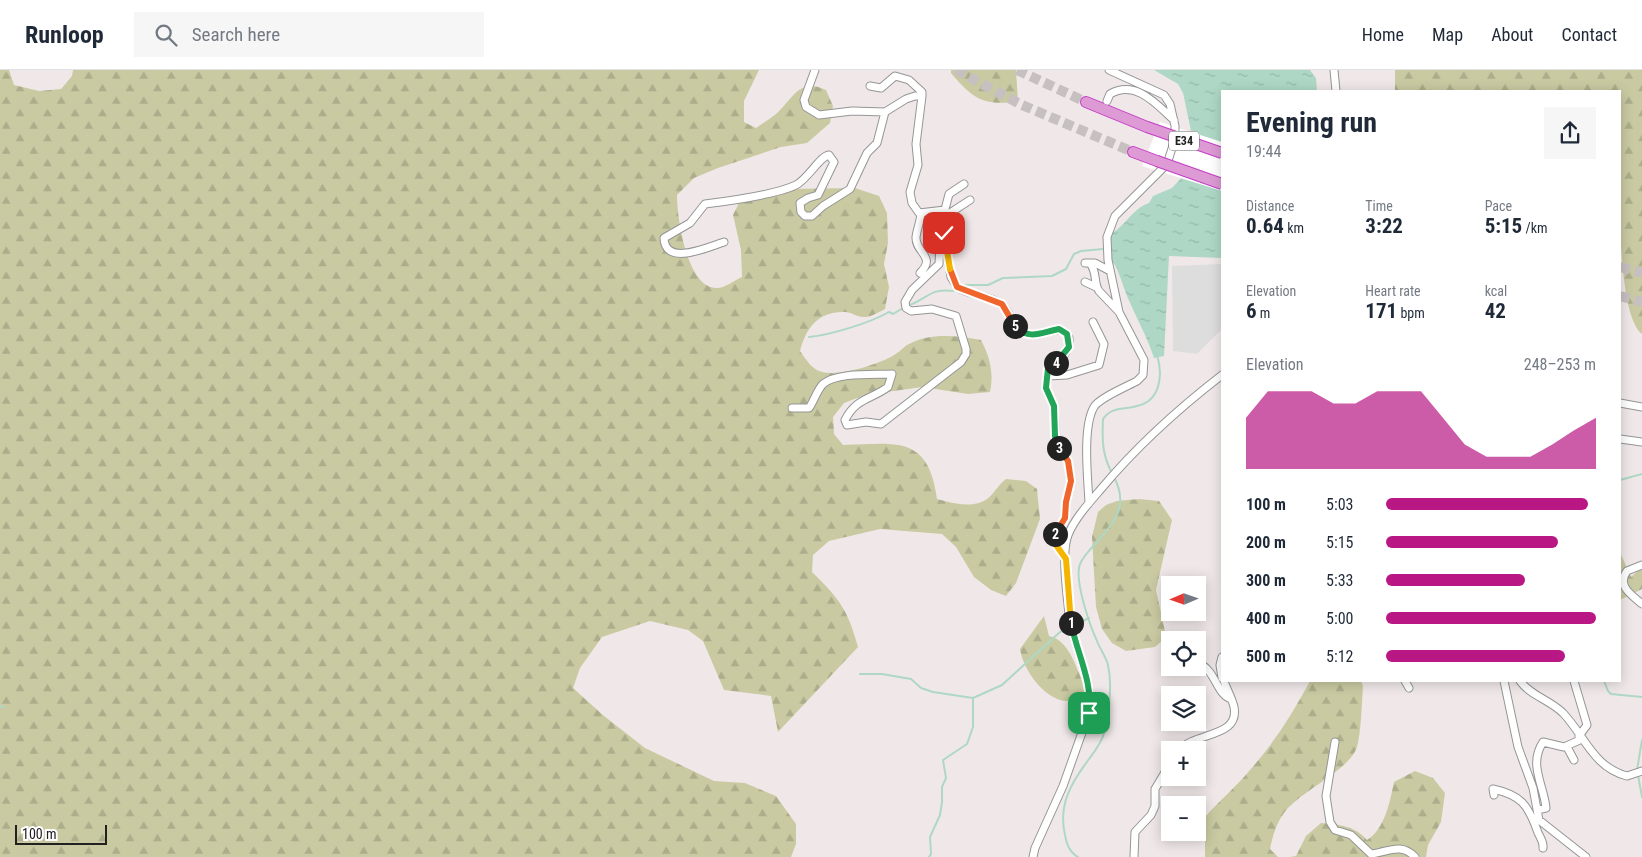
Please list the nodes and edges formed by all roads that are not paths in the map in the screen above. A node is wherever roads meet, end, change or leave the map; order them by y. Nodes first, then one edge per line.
1 (815, 70) edge
2 (1109, 70) edge
3 (1334, 70) edge
4 (870, 86) dead end
5 (1336, 90) edge
6 (922, 96) junction
7 (1107, 101) dead end
8 (1086, 102) tunnel mouth
9 (885, 112) junction
10 (1174, 121) junction
11 (1133, 152) tunnel mouth
12 (1221, 154) edge
13 (964, 184) dead end
14 (1221, 184) edge
15 (970, 200) dead end
16 (948, 211) junction
17 (921, 214) junction
18 (724, 242) dead end
19 (1110, 271) junction
20 (920, 273) dead end
21 (1085, 282) dead end
22 (1096, 287) junction
23 (1120, 312) junction
24 (1093, 322) dead end
25 (1048, 376) junction
26 (1221, 377) edge
27 (1621, 403) edge
28 (1642, 407) edge
29 (792, 408) dead end
30 (1621, 439) edge
31 (1642, 442) edge
32 (1089, 503) junction
33 (1066, 559) junction
34 (1642, 565) edge
35 (1642, 604) edge
36 (1206, 668) edge
37 (1224, 682) edge
38 (1504, 682) edge
39 (1521, 682) edge
40 (1574, 682) edge
41 (1231, 699) junction
42 (1580, 738) junction
43 (1190, 741) edge
44 (1335, 742) dead end
45 (1566, 747) junction
46 (1574, 760) dead end
47 (1639, 772) edge
48 (1161, 778) edge
49 (1494, 795) dead end
50 (1538, 810) junction
51 (1537, 821) junction
52 (1543, 848) dead end
53 (1033, 857) edge
54 (1134, 857) edge
55 (1415, 857) edge
56 (1586, 857) edge

1 - 9 street
2 - 10 street
3 - 5 street
4 - 6 street
6 - 9 street
6 - 17 street
7 - 10 street
8 - 12 highway, E34, bridge
9 - 18 street
10 - 19 street
11 - 14 highway, E34, bridge
13 - 16 street
15 - 16 street
16 - 17 street
16 - 25 street
16 - 29 street
17 - 20 street
19 - 22 street
19 - 23 street
21 - 22 street
22 - 23 street
23 - 32 street
24 - 25 street
25 - 33 street
26 - 32 street
27 - 28 street
30 - 31 street
32 - 33 street
33 - 53 street
34 - 35 street
36 - 41 street
37 - 41 street
38 - 50 street
39 - 42 street
40 - 42 street
41 - 43 street
42 - 45 street
42 - 47 street
44 - 55 street
45 - 46 street
45 - 50 street
48 - 54 street
49 - 51 street
50 - 51 street
51 - 52 street
51 - 56 street

